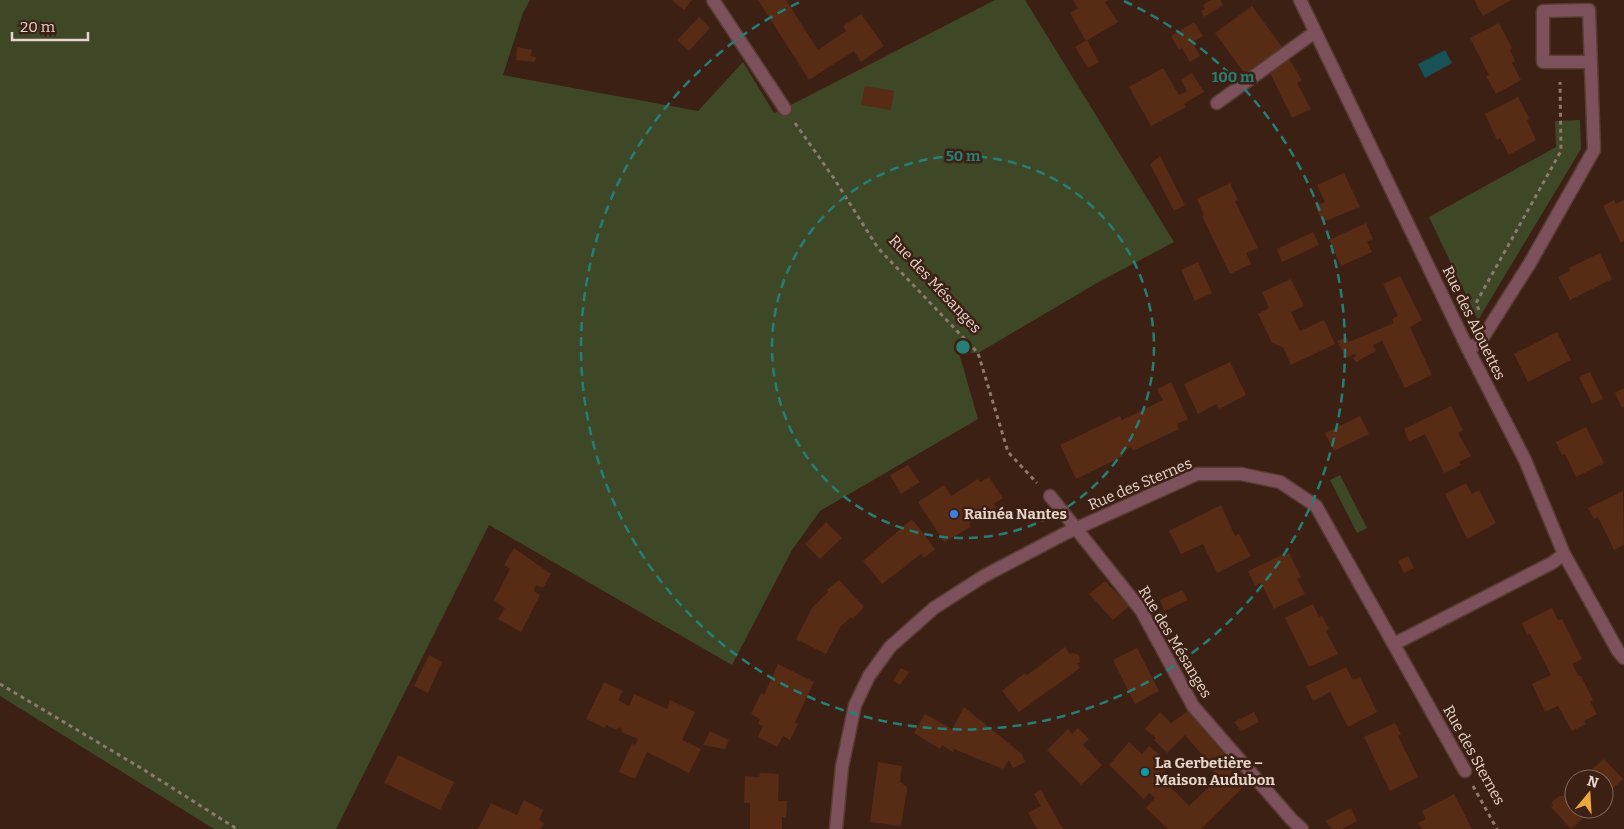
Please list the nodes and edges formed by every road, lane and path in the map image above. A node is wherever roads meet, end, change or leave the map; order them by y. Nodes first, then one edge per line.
1 (713, 0) edge
2 (1300, 0) edge
3 (1315, 32) junction
4 (1560, 62) junction
5 (1591, 62) junction
6 (1217, 103) dead end
7 (785, 108) joint
8 (1488, 329) junction
9 (1468, 349) junction
10 (1050, 496) joint
11 (1077, 528) junction
12 (1564, 554) junction
13 (1394, 644) junction
14 (1624, 658) edge
15 (0, 684) edge
16 (1465, 771) joint
17 (237, 829) edge
18 (836, 829) edge
19 (1302, 829) edge
20 (1497, 829) edge

1 - 7 street
2 - 3 street, Rue des Alouettes
3 - 6 street
3 - 9 street, Rue des Alouettes
4 - 5 street
4 - 5 street
4 - 8 path
5 - 8 street
7 - 10 path, Rue des Mésanges
8 - 9 street
9 - 12 street, Rue des Alouettes
10 - 11 street, Rue des Mésanges
11 - 13 street, Rue des Sternes
11 - 18 street, Rue des Sternes
11 - 19 street, Rue des Mésanges
12 - 13 street
12 - 14 street, Rue des Alouettes
13 - 16 street, Rue des Sternes
15 - 17 path
16 - 20 path, Rue des Sternes

